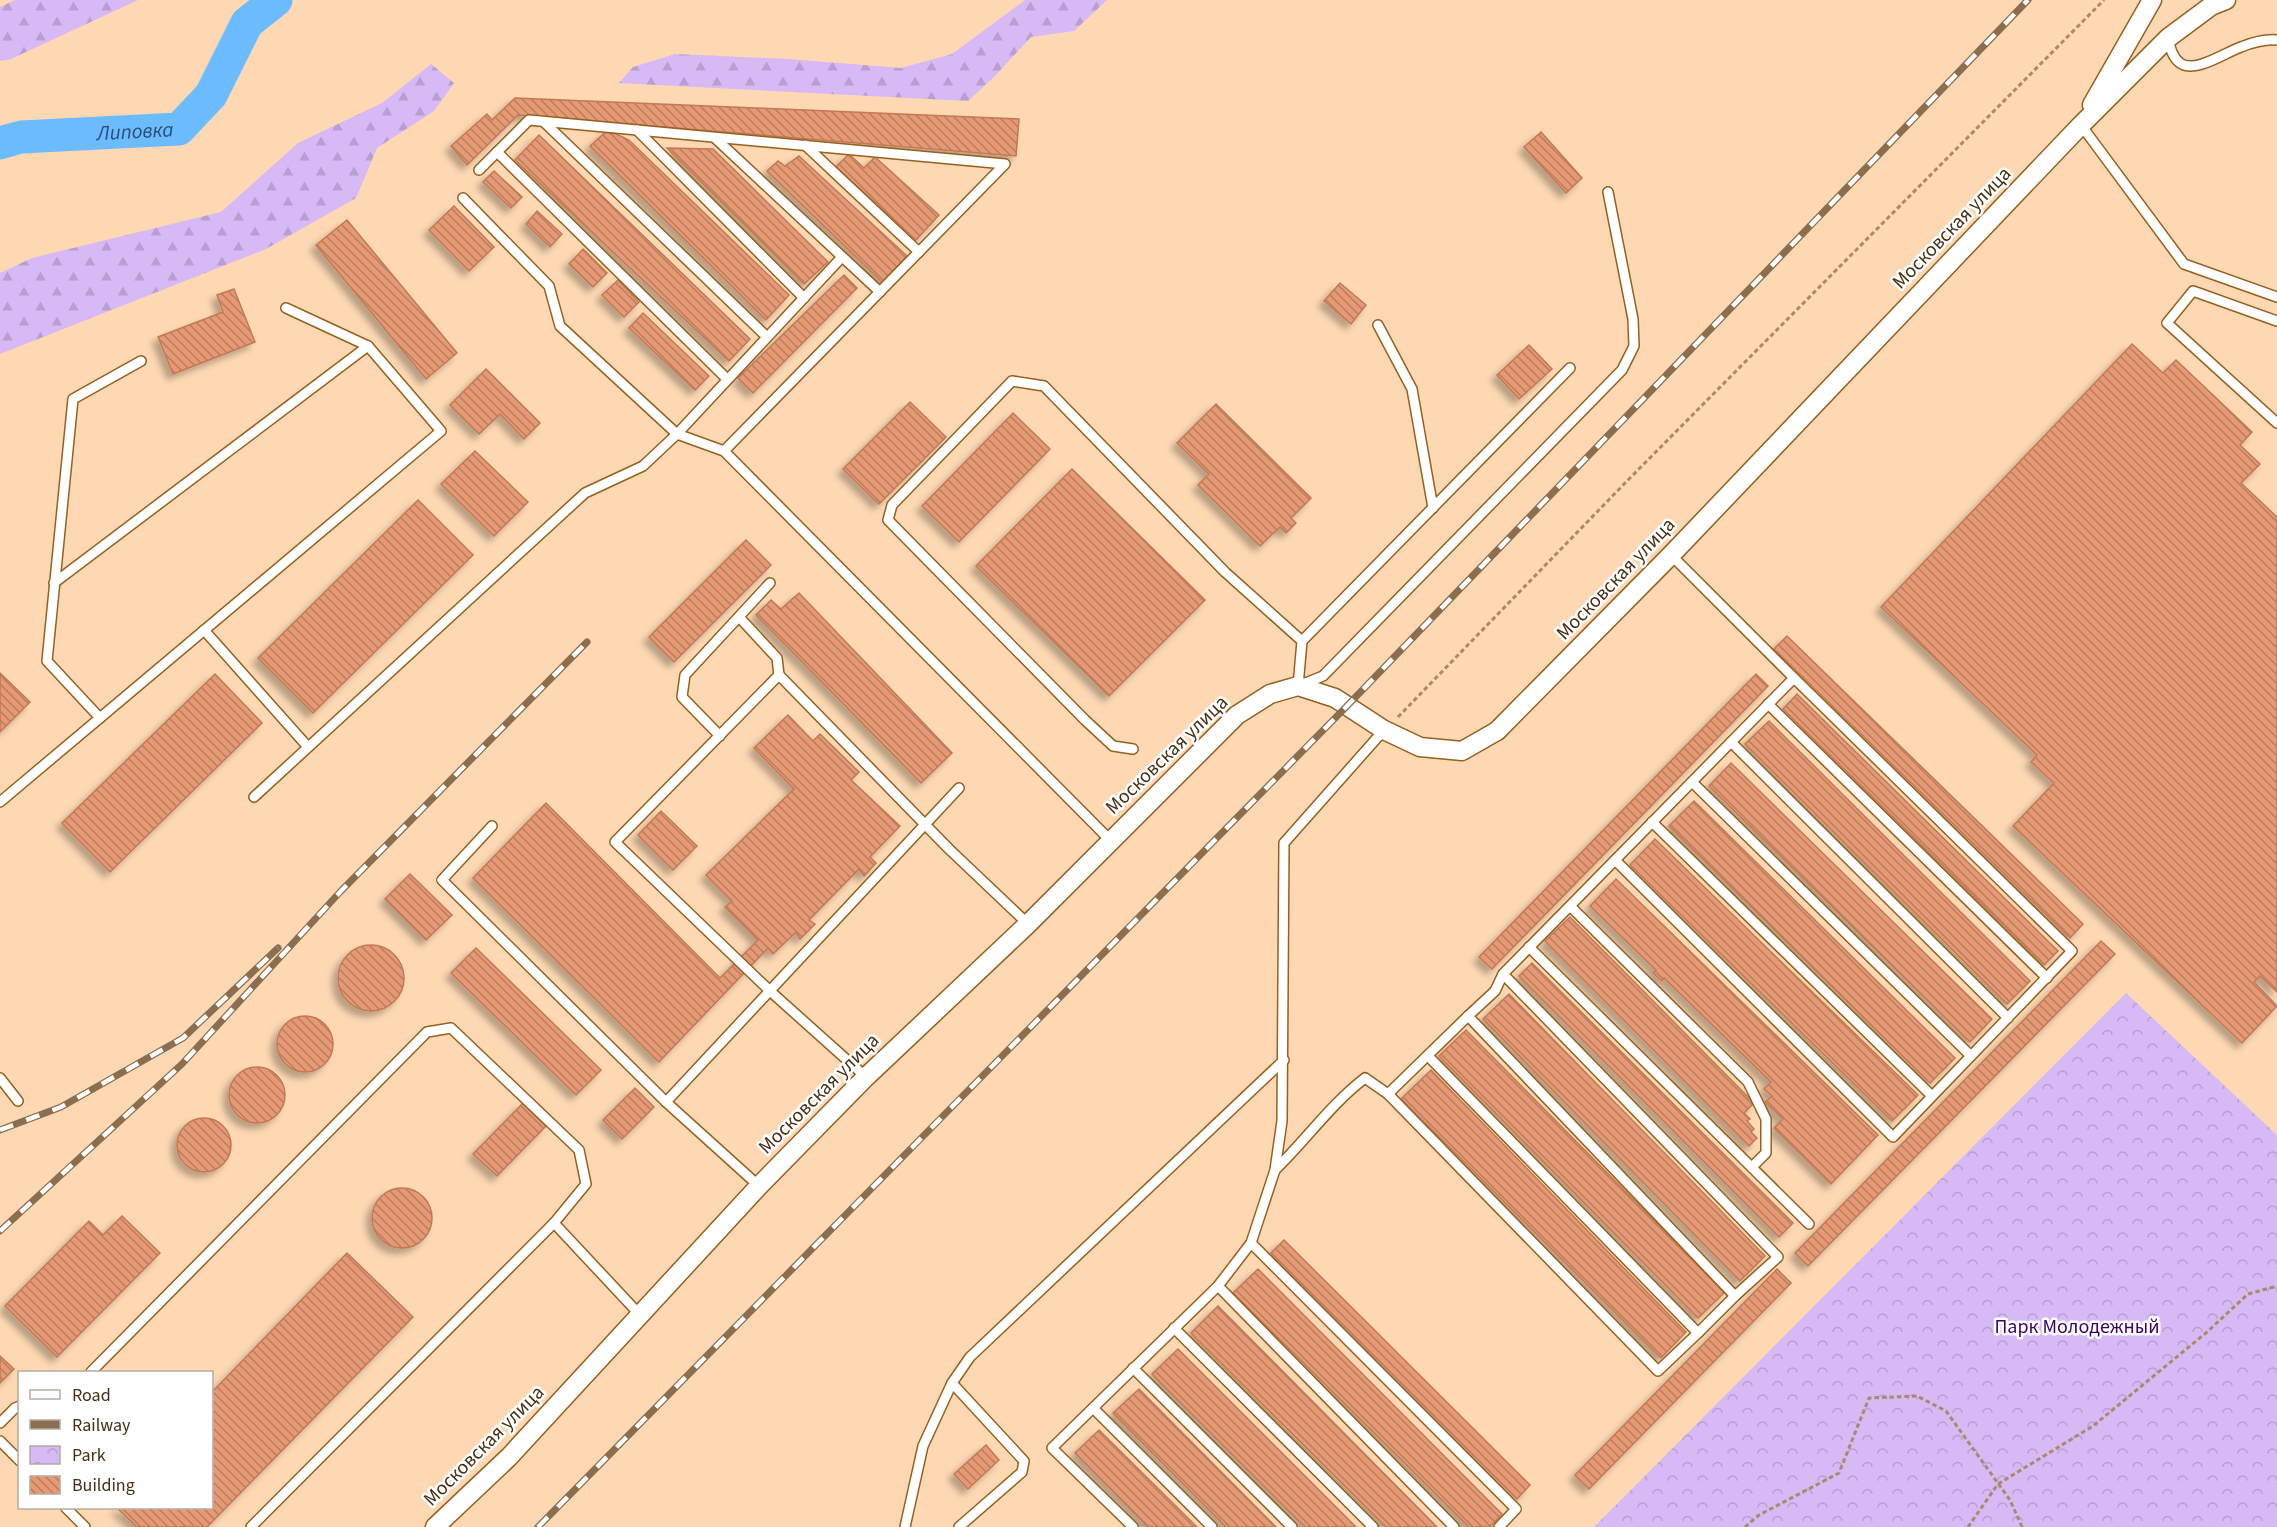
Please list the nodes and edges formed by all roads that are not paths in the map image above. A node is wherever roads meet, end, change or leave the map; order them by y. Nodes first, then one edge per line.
1 (2152, 0) edge
2 (2226, 0) edge
3 (2168, 38) junction
4 (2277, 40) edge
5 (544, 122) junction
6 (2081, 125) junction
7 (637, 130) junction
8 (716, 138) junction
9 (805, 145) junction
10 (496, 152) junction
11 (479, 170) dead end
12 (1608, 192) dead end
13 (463, 198) dead end
14 (919, 252) junction
15 (842, 257) junction
16 (880, 292) junction
17 (2277, 297) edge
18 (804, 298) junction
19 (286, 308) dead end
20 (2277, 321) edge
21 (1378, 325) dead end
22 (767, 337) junction
23 (368, 346) junction
24 (141, 361) dead end
25 (1570, 368) dead end
26 (727, 379) junction
27 (2277, 423) edge
28 (677, 434) junction
29 (724, 451) junction
30 (1433, 508) junction
31 (1671, 555) junction
32 (54, 583) junction
33 (770, 583) dead end
34 (739, 617) junction
35 (204, 630) junction
36 (1302, 641) junction
37 (779, 675) junction
38 (1794, 678) junction
39 (1298, 686) junction
40 (1768, 704) junction
41 (100, 718) junction
42 (1384, 730) junction
43 (720, 736) junction
44 (1731, 742) junction
45 (308, 747) junction
46 (1133, 749) dead end
47 (1692, 782) junction
48 (959, 788) dead end
49 (254, 797) dead end
50 (0, 802) edge
51 (1652, 822) junction
52 (926, 825) junction
53 (492, 826) dead end
54 (1111, 841) junction
55 (1615, 860) junction
56 (1570, 906) junction
57 (1028, 924) junction
58 (1529, 947) junction
59 (1503, 974) junction
60 (2047, 978) junction
61 (770, 991) junction
62 (1468, 1016) junction
63 (2008, 1018) junction
64 (1428, 1056) junction
65 (1971, 1056) junction
66 (1284, 1060) junction
67 (866, 1077) junction
68 (0, 1078) edge
69 (1388, 1095) junction
70 (1932, 1096) junction
71 (18, 1101) dead end
72 (666, 1102) junction
73 (1752, 1167) junction
74 (1275, 1170) junction
75 (759, 1186) junction
76 (554, 1223) junction
77 (1809, 1224) dead end
78 (1251, 1243) junction
79 (1218, 1286) junction
80 (1735, 1296) junction
81 (640, 1314) junction
82 (1174, 1328) junction
83 (1698, 1333) junction
84 (1133, 1368) junction
85 (92, 1371) edge
86 (952, 1383) junction
87 (18, 1407) edge
88 (1094, 1409) junction
89 (0, 1423) edge
90 (0, 1441) edge
91 (18, 1459) edge
92 (67, 1509) edge
93 (85, 1527) edge
94 (251, 1527) edge
95 (435, 1527) edge
96 (905, 1527) edge
97 (959, 1527) edge
98 (1133, 1527) edge
99 (1212, 1527) edge
100 (1292, 1527) edge
101 (1373, 1527) edge
102 (1454, 1527) edge
103 (1500, 1527) edge

1 - 6 street, Московская улица
2 - 3 street, Московская улица
3 - 4 lane
3 - 6 street, Московская улица
5 - 7 lane
5 - 10 lane
5 - 22 lane
6 - 17 lane
6 - 31 street, Московская улица
7 - 8 lane
7 - 18 lane
8 - 9 lane
8 - 15 lane
9 - 14 lane
9 - 14 lane
10 - 11 lane
10 - 26 lane
12 - 39 lane
13 - 28 lane
14 - 16 lane
15 - 16 lane
15 - 18 lane
16 - 29 lane
18 - 22 lane
19 - 23 lane
20 - 27 lane
21 - 30 lane
22 - 26 lane
23 - 32 lane
23 - 35 lane
24 - 32 lane
25 - 30 lane
26 - 28 lane
28 - 29 lane
28 - 45 lane
29 - 54 lane
30 - 36 lane
31 - 38 lane
31 - 42 street, Московская улица
32 - 41 lane
33 - 34 lane
34 - 37 lane
34 - 43 lane
35 - 41 lane
35 - 45 lane
36 - 39 lane
36 - 46 lane
37 - 43 lane
37 - 52 lane
38 - 40 lane
38 - 60 lane
39 - 42 street, Московская улица
39 - 54 street, Московская улица
40 - 44 lane
40 - 60 lane
41 - 50 lane
42 - 66 lane
43 - 61 lane
44 - 47 lane
44 - 63 lane
45 - 49 lane
47 - 51 lane
47 - 65 lane
48 - 52 lane
51 - 55 lane
51 - 70 lane
52 - 57 lane
52 - 61 lane
53 - 72 lane
54 - 57 street, Московская улица
55 - 56 lane
55 - 70 lane
56 - 58 lane
56 - 73 lane
57 - 67 street, Московская улица
58 - 59 lane
58 - 73 lane
59 - 62 lane
59 - 80 lane
60 - 63 lane
61 - 67 lane
61 - 72 lane
62 - 64 lane
62 - 80 lane
63 - 65 lane
64 - 69 lane
64 - 83 lane
65 - 70 lane
66 - 74 lane
66 - 86 lane
67 - 75 street, Московская улица
68 - 71 lane
69 - 74 lane
69 - 83 lane
72 - 75 lane
73 - 77 lane
74 - 78 lane
75 - 81 street, Московская улица
76 - 81 lane
76 - 85 lane
76 - 94 lane
78 - 79 lane
78 - 103 lane
79 - 82 lane
79 - 102 lane
80 - 83 lane
81 - 95 street, Московская улица
82 - 84 lane
82 - 101 lane
84 - 88 lane
84 - 100 lane
86 - 96 lane
86 - 97 lane
87 - 89 lane
88 - 98 lane
88 - 99 lane
90 - 91 lane
92 - 93 lane

